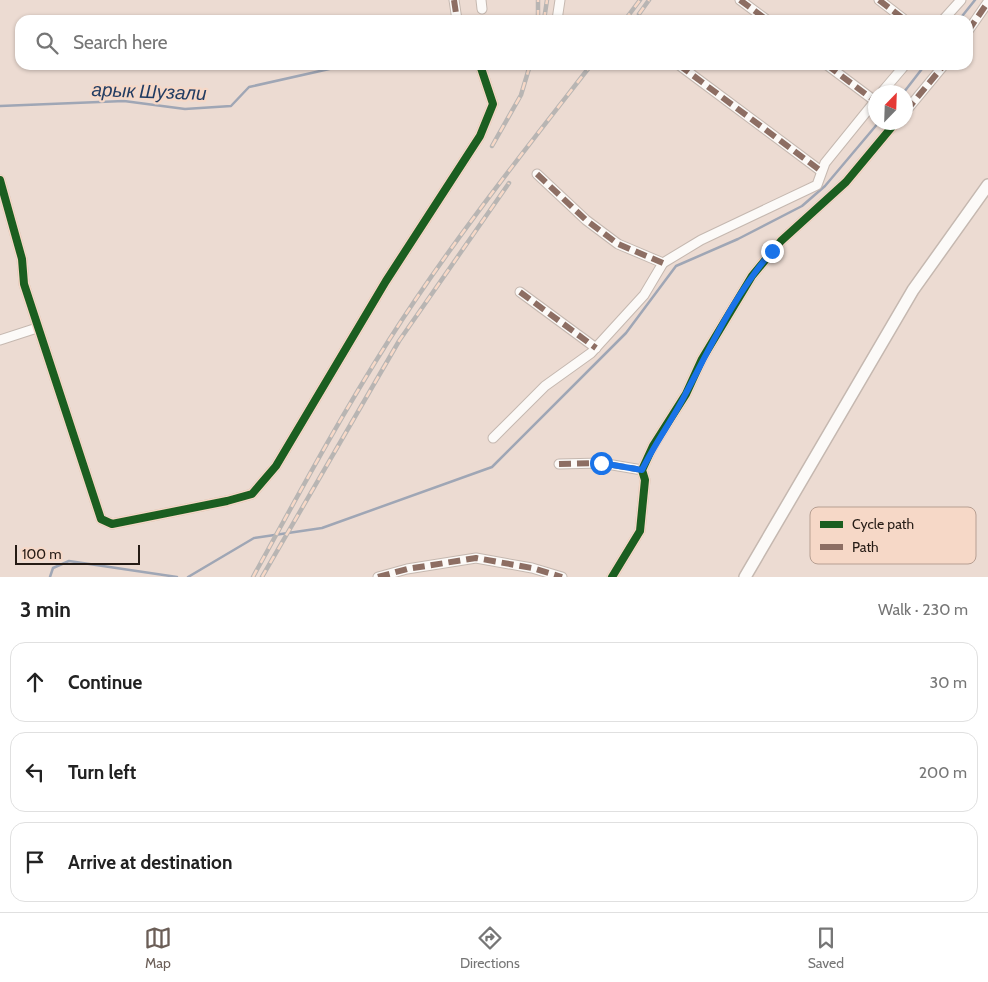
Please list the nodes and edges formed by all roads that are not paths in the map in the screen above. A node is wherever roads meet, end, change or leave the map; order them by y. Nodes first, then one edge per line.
1 (454, 0) edge
2 (560, 0) edge
3 (740, 0) edge
4 (879, 0) edge
5 (961, 0) edge
6 (988, 2) edge
7 (456, 15) edge
8 (558, 15) edge
9 (760, 15) edge
10 (898, 15) edge
11 (948, 15) edge
12 (973, 24) edge
13 (482, 70) edge
14 (686, 70) edge
15 (834, 70) edge
16 (901, 70) edge
17 (940, 70) edge
18 (888, 85) edge
19 (868, 95) edge
20 (913, 103) edge
21 (868, 109) edge
22 (889, 130) edge
23 (821, 171) junction
24 (537, 174) dead end
25 (0, 180) edge
26 (988, 185) edge
27 (663, 263) junction
28 (520, 292) dead end
29 (37, 328) junction
30 (0, 340) edge
31 (596, 348) junction
32 (493, 438) dead end
33 (559, 464) dead end
34 (642, 470) junction
35 (378, 577) edge
36 (562, 577) edge
37 (612, 577) edge
38 (745, 577) edge

1 - 7 street
2 - 8 street
3 - 9 street
4 - 10 street
5 - 11 street
6 - 12 street
13 - 29 street
14 - 23 street
15 - 19 street
16 - 18 street
17 - 20 street
21 - 23 street
22 - 34 street
23 - 27 street
24 - 27 street
25 - 29 street
26 - 38 main road
27 - 31 street
28 - 31 street
29 - 30 street
31 - 32 street
33 - 34 street
34 - 37 street
35 - 36 street

